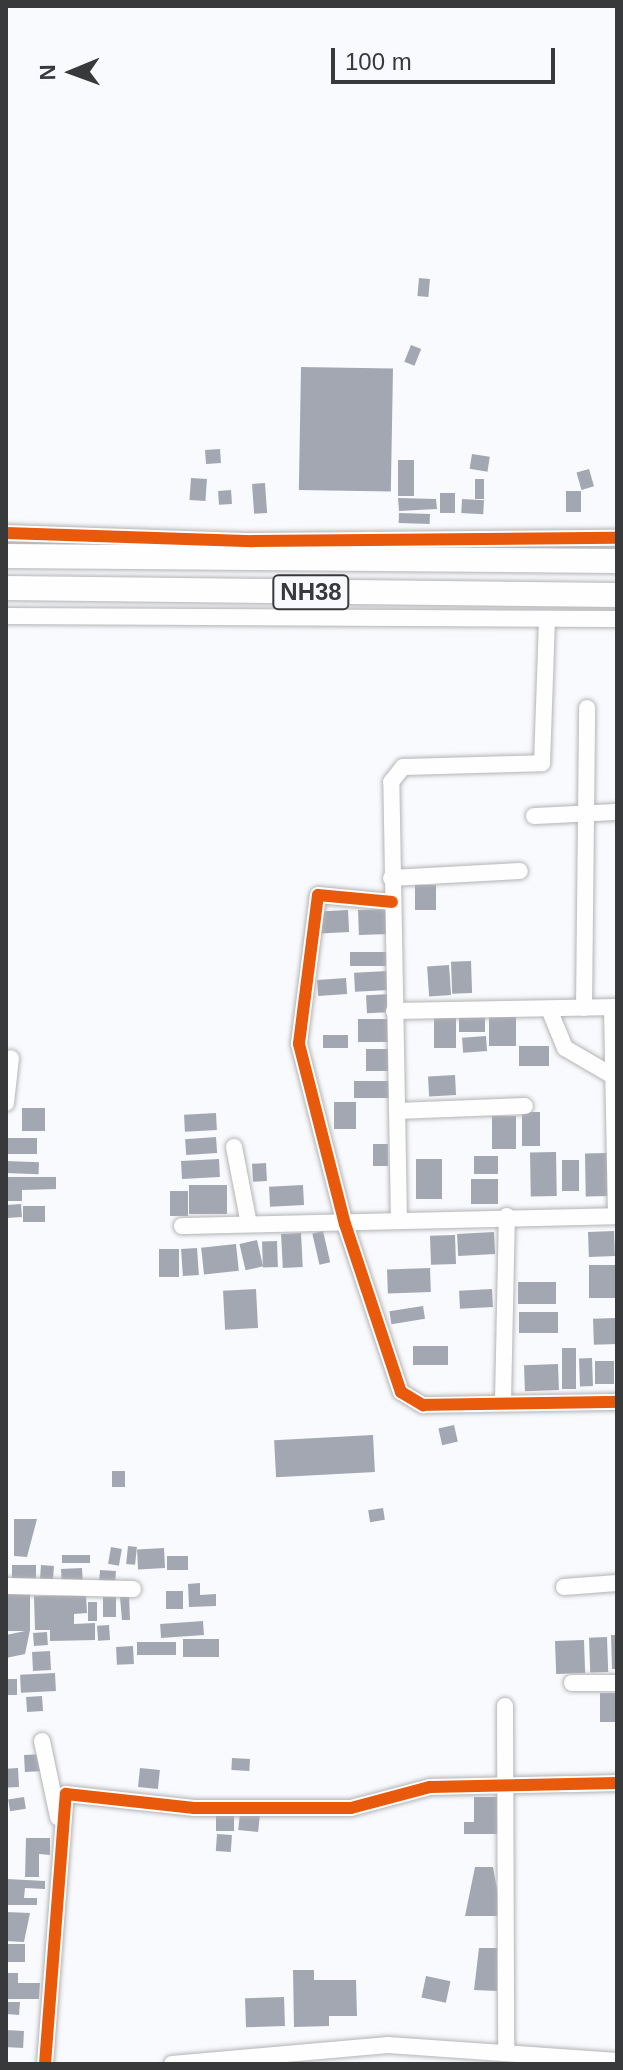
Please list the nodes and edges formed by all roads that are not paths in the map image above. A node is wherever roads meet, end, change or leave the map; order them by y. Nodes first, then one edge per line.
1 (6, 533) edge
2 (617, 538) edge
3 (6, 556) edge
4 (617, 561) edge
5 (6, 588) edge
6 (617, 595) edge
7 (6, 616) edge
8 (547, 619) junction
9 (617, 619) edge
10 (587, 708) dead end
11 (617, 812) edge
12 (586, 813) junction
13 (534, 816) dead end
14 (520, 871) dead end
15 (391, 878) junction
16 (392, 902) junction
17 (584, 1008) junction
18 (615, 1008) edge
19 (549, 1009) junction
20 (394, 1011) junction
21 (11, 1058) dead end
22 (613, 1076) junction
23 (6, 1100) edge
24 (525, 1106) dead end
25 (397, 1111) junction
26 (234, 1147) dead end
27 (507, 1216) junction
28 (616, 1216) edge
29 (399, 1221) junction
30 (249, 1224) junction
31 (345, 1224) junction
32 (182, 1226) dead end
33 (503, 1402) junction
34 (617, 1402) edge
35 (617, 1583) edge
36 (6, 1586) edge
37 (564, 1587) dead end
38 (133, 1589) dead end
39 (572, 1683) dead end
40 (617, 1683) edge
41 (505, 1706) dead end
42 (42, 1741) dead end
43 (617, 1783) edge
44 (504, 1786) junction
45 (60, 1822) junction
46 (506, 2053) junction
47 (617, 2061) edge
48 (45, 2064) edge
49 (172, 2064) edge

1 - 2 street
3 - 4 highway, NH38
5 - 6 highway, NH38
7 - 8 street
8 - 9 street
8 - 15 street
10 - 12 street
11 - 12 street
12 - 13 street
12 - 17 street
14 - 15 street
15 - 16 street
16 - 20 street
16 - 31 street
17 - 18 street
17 - 19 street
18 - 22 street
19 - 20 street
19 - 22 street
20 - 25 street
21 - 23 street
22 - 28 street
24 - 25 street
25 - 29 street
26 - 30 street
27 - 28 street
27 - 29 street
27 - 33 street
29 - 31 street
30 - 31 street
30 - 32 street
31 - 33 street
33 - 34 street
35 - 37 street
36 - 38 street
39 - 40 street
41 - 44 street
42 - 45 street
43 - 44 street
44 - 45 street
44 - 46 street
45 - 48 street
46 - 47 street
46 - 49 street

